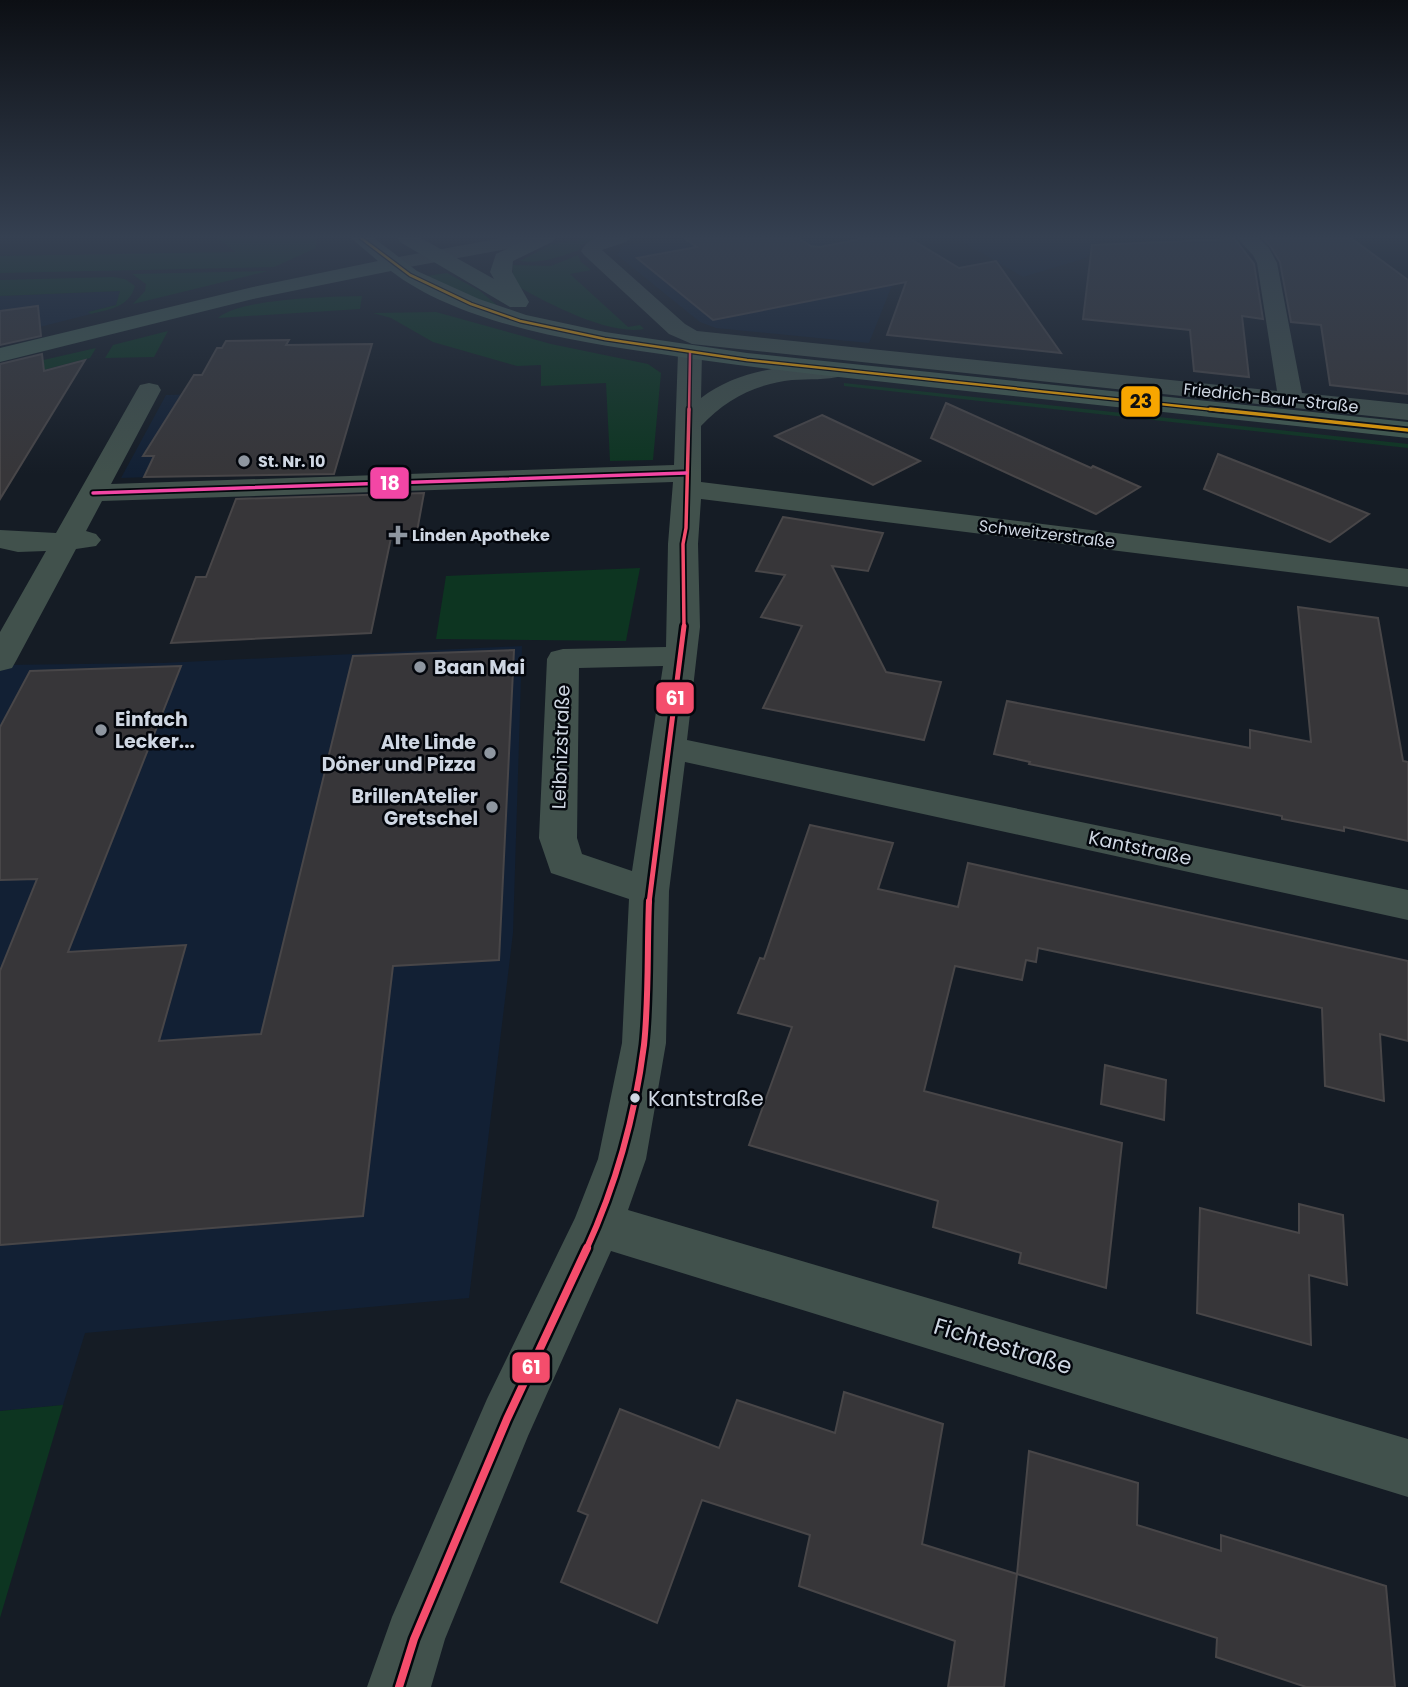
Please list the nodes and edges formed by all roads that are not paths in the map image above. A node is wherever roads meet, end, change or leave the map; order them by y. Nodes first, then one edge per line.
1 (154, 317) edge
2 (508, 317) edge
3 (547, 317) edge
4 (663, 317) edge
5 (1276, 317) edge
6 (605, 339) junction
7 (690, 353) junction
8 (0, 355) edge
9 (843, 370) junction
10 (149, 390) dead end
11 (1291, 400) junction
12 (1408, 412) edge
13 (687, 426) junction
14 (1408, 430) edge
15 (686, 481) junction
16 (93, 493) junction
17 (0, 539) edge
18 (66, 541) junction
19 (1408, 578) edge
20 (5, 644) edge
21 (681, 656) junction
22 (667, 747) junction
23 (649, 891) junction
24 (1408, 905) edge
25 (598, 1224) junction
26 (1408, 1468) edge
27 (399, 1687) edge

1 - 8 main road
2 - 6 main road
3 - 6 main road
4 - 11 street, Friedrich-Baur-Straße
5 - 11 street
6 - 7 main road
7 - 9 main road
7 - 13 street
9 - 13 street
9 - 14 main road
10 - 16 street
11 - 12 street, Friedrich-Baur-Straße
13 - 15 street
15 - 16 street, Schweitzerstraße
15 - 19 street, Schweitzerstraße
15 - 21 street
16 - 18 street
17 - 18 street
18 - 20 street
21 - 22 street
21 - 23 street, Leibnizstraße
22 - 23 street
22 - 24 street, Kantstraße
23 - 25 street
25 - 26 street, Fichtestraße
25 - 27 street

